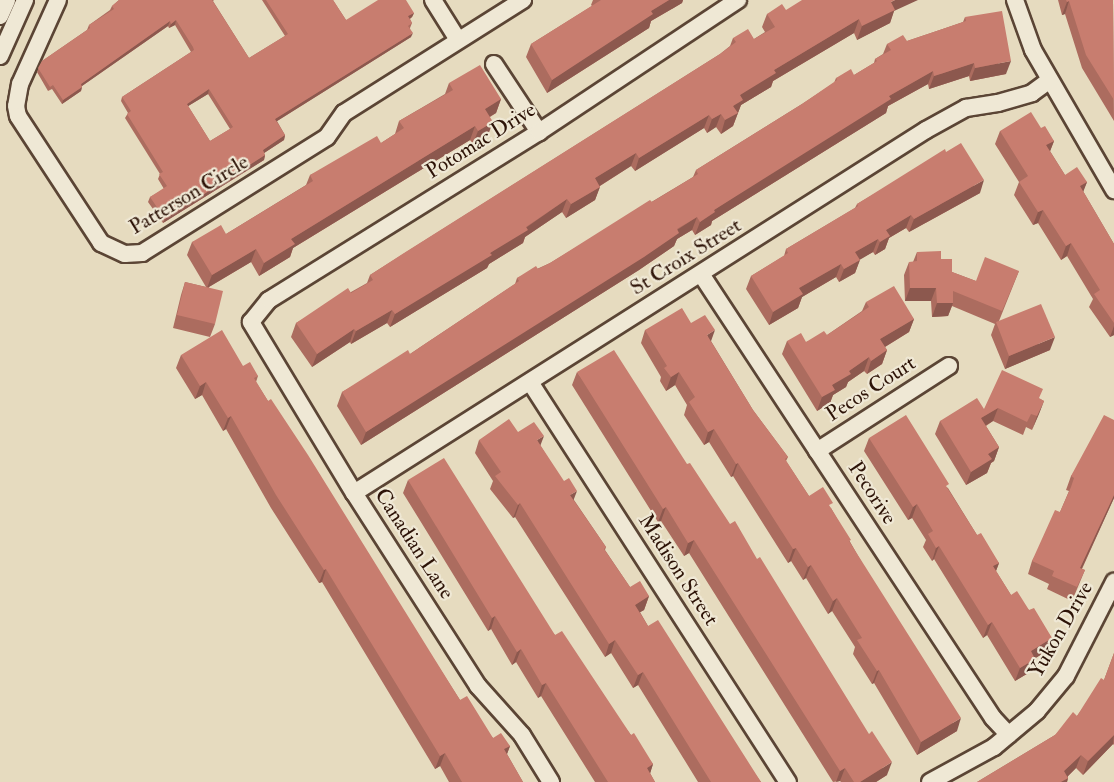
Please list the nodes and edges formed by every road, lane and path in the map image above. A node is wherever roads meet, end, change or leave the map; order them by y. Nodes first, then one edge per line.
1 (7, 0) edge
2 (25, 0) edge
3 (58, 0) edge
4 (433, 0) edge
5 (523, 0) edge
6 (738, 0) edge
7 (1015, 0) edge
8 (0, 16) edge
9 (458, 40) junction
10 (0, 56) edge
11 (494, 64) dead end
12 (1050, 80) junction
13 (539, 132) junction
14 (1114, 190) edge
15 (701, 274) junction
16 (251, 322) joint
17 (949, 366) dead end
18 (530, 382) junction
19 (817, 451) junction
20 (354, 493) junction
21 (1114, 582) edge
22 (1009, 735) junction
23 (551, 782) edge
24 (788, 782) edge
25 (930, 782) edge

1 - 8 street
2 - 10 street
3 - 9 street, Patterson Circle
4 - 9 street
5 - 9 street, Patterson Circle
6 - 13 street, Potomac Drive
7 - 12 street
11 - 13 street
12 - 14 street
12 - 15 street, St Croix Street
13 - 16 street, Potomac Drive
15 - 18 street, St Croix Street
15 - 19 street, Pecorive
16 - 20 street, Canadian Lane
17 - 19 street, Pecos Court
18 - 20 street, St Croix Street
18 - 24 street, Madison Street
19 - 22 street, Pecorive
20 - 23 street, Canadian Lane
21 - 22 street, Yukon Drive
22 - 25 street, Yukon Drive

